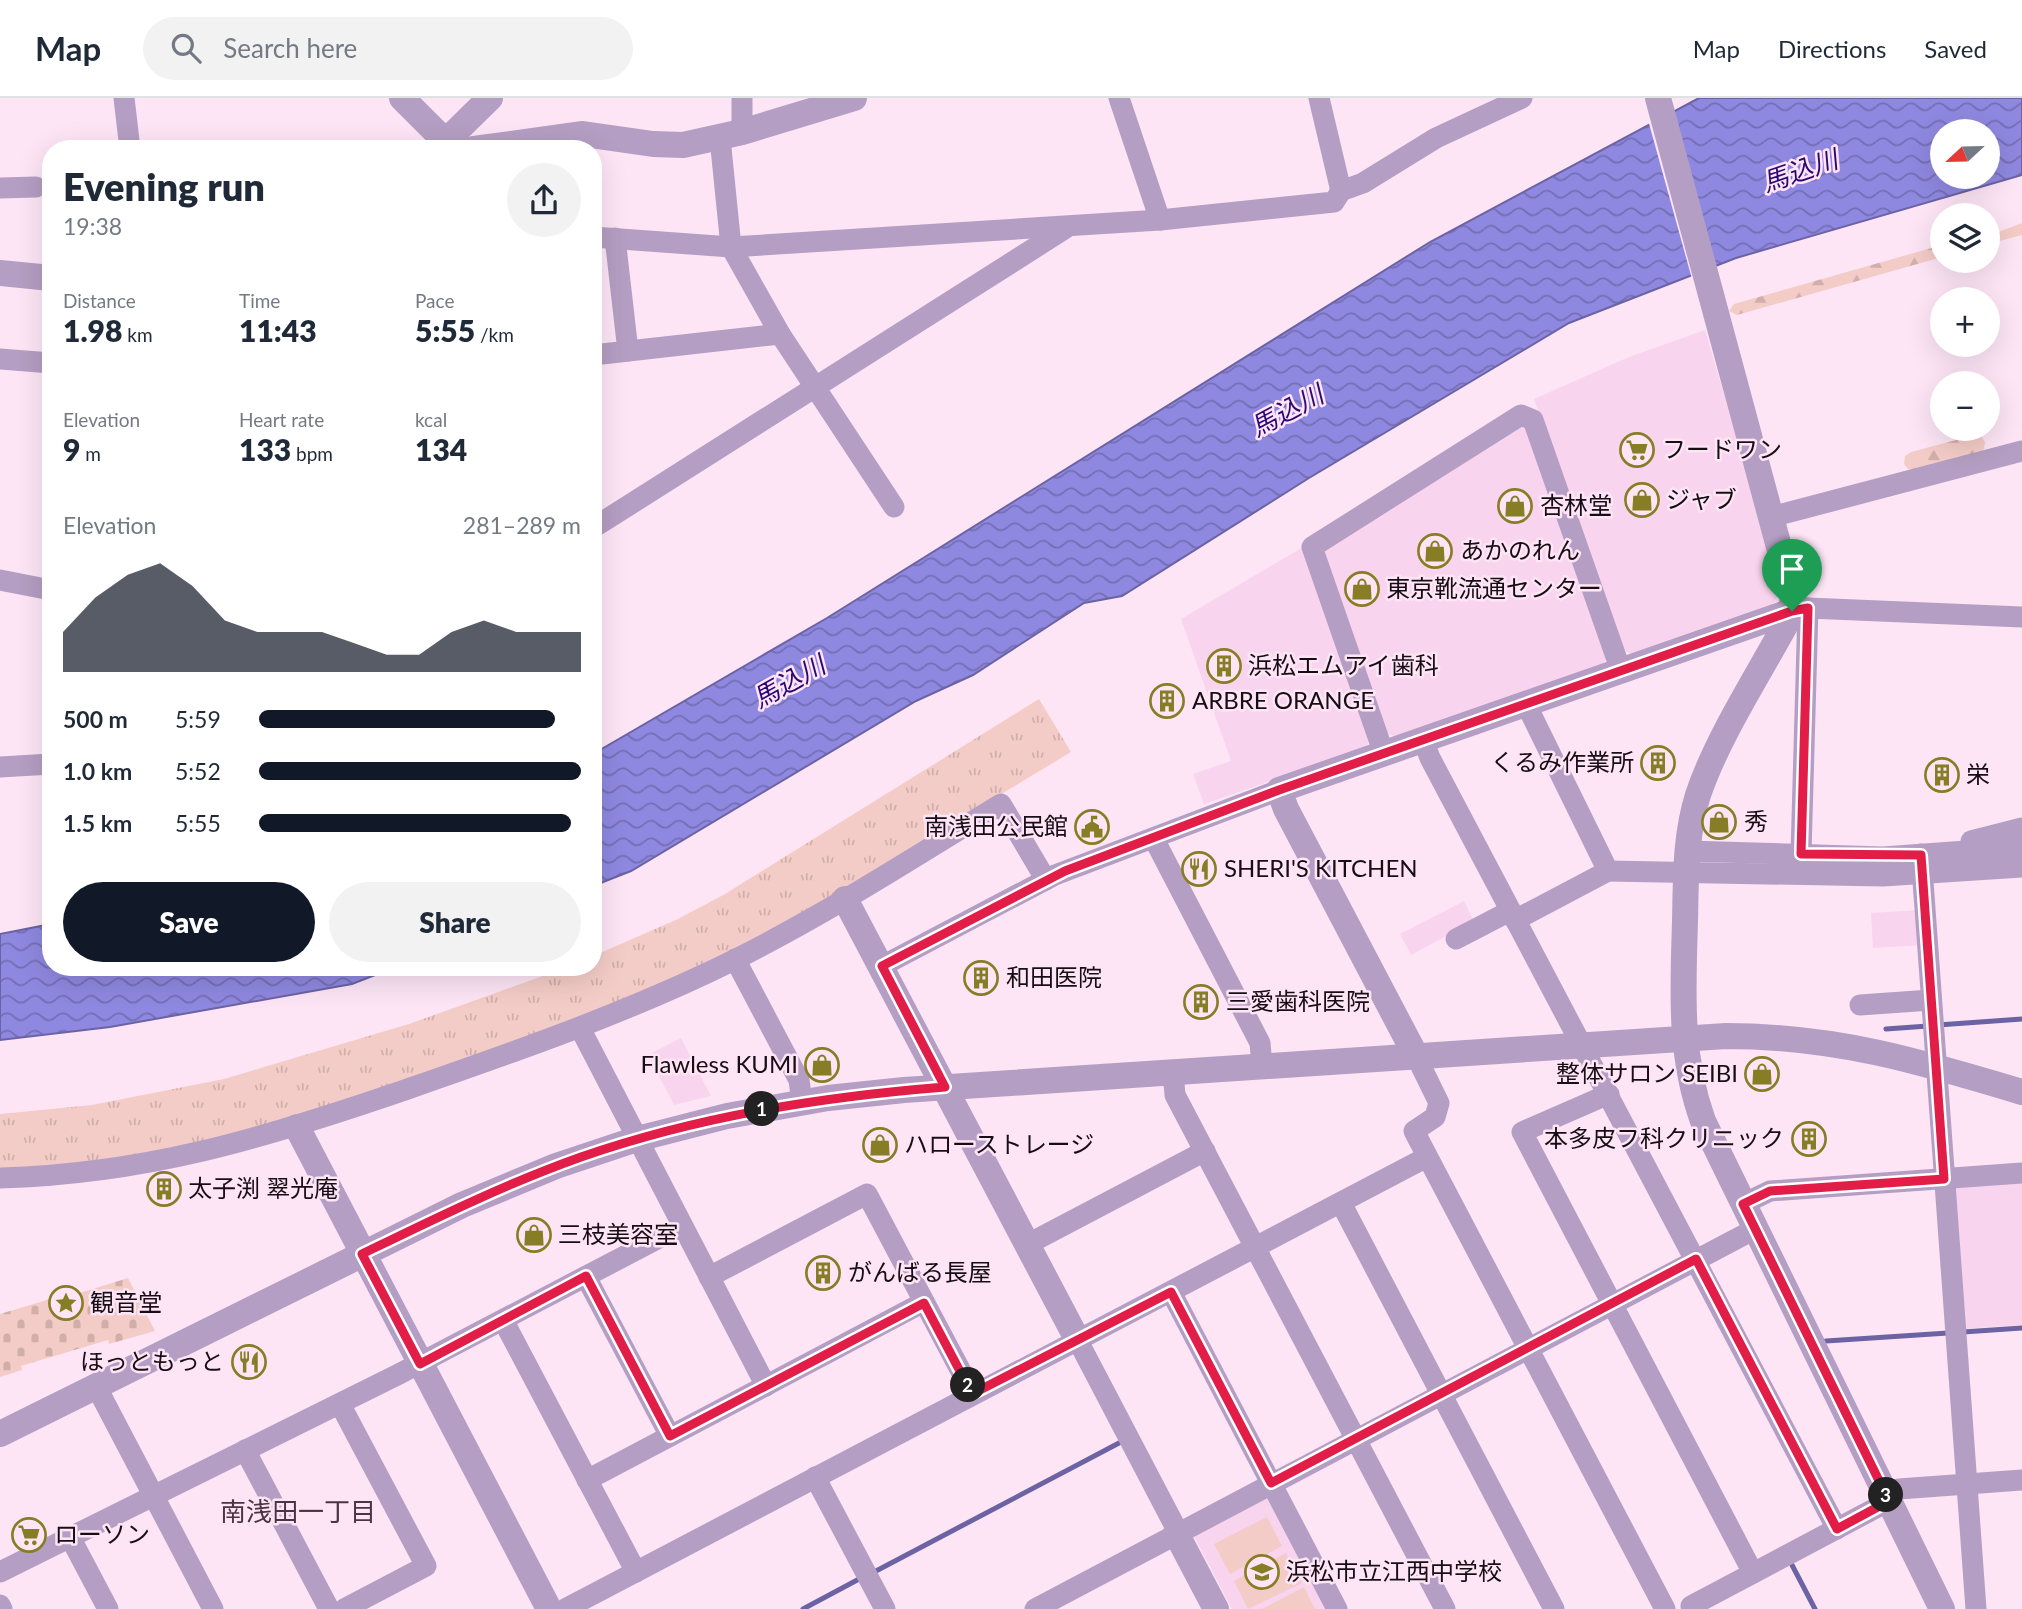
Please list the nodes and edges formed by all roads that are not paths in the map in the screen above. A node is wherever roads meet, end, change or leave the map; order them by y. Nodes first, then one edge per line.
1 (124, 98) edge
2 (402, 98) edge
3 (490, 98) edge
4 (742, 98) edge
5 (854, 98) edge
6 (1119, 98) edge
7 (1319, 98) edge
8 (1522, 98) edge
9 (1658, 98) edge
10 (731, 135) junction
11 (129, 140) edge
12 (441, 140) edge
13 (452, 140) edge
14 (539, 140) edge
15 (36, 187) dead end
16 (0, 188) edge
17 (1341, 191) junction
18 (1160, 220) junction
19 (1068, 227) junction
20 (604, 238) edge
21 (731, 247) junction
22 (0, 273) edge
23 (42, 277) edge
24 (780, 334) junction
25 (628, 351) junction
26 (602, 354) edge
27 (0, 359) edge
28 (42, 362) edge
29 (816, 389) junction
30 (2022, 451) edge
31 (894, 507) dead end
32 (1771, 517) junction
33 (602, 522) edge
34 (0, 580) edge
35 (42, 588) edge
36 (1800, 609) junction
37 (2022, 617) edge
38 (1621, 671) junction
39 (1526, 704) junction
40 (1423, 740) junction
41 (1384, 754) junction
42 (42, 765) edge
43 (0, 767) edge
44 (1279, 790) junction
45 (2022, 828) edge
46 (1154, 839) junction
47 (2022, 847) edge
48 (1960, 852) junction
49 (1801, 854) junction
50 (1686, 861) junction
51 (1921, 864) junction
52 (2022, 867) edge
53 (1608, 871) junction
54 (1046, 880) junction
55 (845, 899) junction
56 (1513, 916) junction
57 (1456, 939) dead end
58 (735, 959) junction
59 (882, 966) junction
60 (1931, 1000) junction
61 (1860, 1005) dead end
62 (580, 1028) junction
63 (1683, 1038) junction
64 (1581, 1045) junction
65 (1416, 1056) junction
66 (1262, 1066) junction
67 (1936, 1066) junction
68 (1173, 1072) junction
69 (945, 1087) junction
70 (2022, 1092) edge
71 (1609, 1094) junction
72 (802, 1102) junction
73 (297, 1127) junction
74 (637, 1139) junction
75 (1205, 1151) junction
76 (1427, 1157) junction
77 (2022, 1173) edge
78 (0, 1178) edge
79 (1944, 1179) junction
80 (1341, 1202) junction
81 (1743, 1204) junction
82 (682, 1226) junction
83 (1755, 1229) junction
84 (1028, 1244) junction
85 (1255, 1247) junction
86 (362, 1254) junction
87 (1696, 1259) junction
88 (586, 1276) junction
89 (709, 1277) junction
90 (1171, 1292) junction
91 (924, 1303) junction
92 (1612, 1303) junction
93 (503, 1320) junction
94 (1077, 1339) junction
95 (1527, 1348) junction
96 (420, 1364) junction
97 (96, 1386) junction
98 (766, 1386) junction
99 (1441, 1393) junction
100 (972, 1394) junction
101 (340, 1404) junction
102 (0, 1434) edge
103 (670, 1436) junction
104 (1355, 1438) junction
105 (245, 1450) junction
106 (815, 1477) junction
107 (587, 1480) junction
108 (2022, 1480) edge
109 (1271, 1483) junction
110 (1967, 1484) junction
111 (154, 1496) junction
112 (1888, 1498) junction
113 (1837, 1529) junction
114 (1177, 1532) junction
115 (70, 1537) junction
116 (0, 1572) edge
117 (636, 1572) junction
118 (1753, 1573) junction
119 (108, 1609) edge
120 (213, 1609) edge
121 (329, 1609) edge
122 (344, 1609) edge
123 (549, 1609) edge
124 (565, 1609) edge
125 (885, 1609) edge
126 (1035, 1609) edge
127 (1216, 1609) edge
128 (1337, 1609) edge
129 (1445, 1609) edge
130 (1554, 1609) edge
131 (1665, 1609) edge
132 (1692, 1609) edge
133 (1942, 1609) edge
134 (1976, 1609) edge

1 - 11 street
2 - 12 street
3 - 13 street
4 - 10 street
5 - 10 street
6 - 18 street
7 - 17 street
8 - 17 street
9 - 32 street
10 - 14 street
10 - 21 street
15 - 16 street
17 - 18 street
18 - 19 street
19 - 21 street
19 - 29 street
20 - 21 street
20 - 25 street
21 - 24 street
22 - 23 street
24 - 25 street
24 - 29 street
25 - 26 street
27 - 28 street
29 - 31 street
29 - 33 street
30 - 32 street
32 - 36 street
34 - 35 street
36 - 37 street
36 - 38 street
36 - 49 street
36 - 50 street
38 - 39 street
38 - 41 street
39 - 40 street
39 - 53 street
40 - 41 street
40 - 56 street
41 - 44 street
42 - 43 street
44 - 46 street
44 - 65 street
45 - 48 street
46 - 54 street
46 - 66 street
47 - 48 street
48 - 51 street
49 - 50 street
49 - 51 street
50 - 51 street
50 - 53 street
50 - 63 street
51 - 52 street
51 - 60 street
53 - 56 street
54 - 55 street
54 - 59 street
55 - 58 street
55 - 59 street
56 - 57 street
56 - 64 street
58 - 62 street
58 - 72 street
59 - 69 street
60 - 61 street
60 - 67 street
62 - 73 street
62 - 74 street
63 - 64 street
63 - 67 street
63 - 81 street
64 - 65 street
64 - 71 street
65 - 66 street
65 - 76 street
66 - 68 street
67 - 70 street
67 - 79 street
68 - 69 street
68 - 75 street
69 - 72 street
69 - 84 street
71 - 87 street
71 - 92 street
72 - 74 street
73 - 78 street
73 - 86 street
74 - 82 street
74 - 86 street
75 - 84 street
75 - 85 street
76 - 80 street
76 - 95 street
77 - 79 street
79 - 81 street
79 - 110 street
80 - 85 street
80 - 99 street
81 - 83 street
82 - 88 street
82 - 89 street
83 - 87 street
83 - 112 street
84 - 94 street
85 - 90 street
85 - 104 street
86 - 96 street
86 - 97 street
87 - 92 street
87 - 113 street
88 - 93 street
88 - 103 street
89 - 91 street
89 - 98 street
90 - 94 street
90 - 109 street
91 - 98 street
91 - 100 street
92 - 95 street
92 - 118 street
93 - 96 street
93 - 107 street
94 - 100 street
94 - 114 street
95 - 99 street
95 - 131 street
96 - 101 street
96 - 123 street
97 - 102 street
97 - 111 street
98 - 103 street
99 - 104 street
99 - 130 street
100 - 106 street
101 - 105 street
101 - 122 street
103 - 107 street
104 - 109 street
104 - 129 street
105 - 111 street
105 - 121 street
106 - 117 street
106 - 125 street
107 - 117 street
108 - 110 street
109 - 114 street
109 - 128 street
110 - 112 street
110 - 134 street
111 - 115 street
111 - 120 street
112 - 113 street
112 - 133 street
113 - 118 street
114 - 126 street
114 - 127 street
115 - 116 street
115 - 119 street
117 - 124 street
118 - 132 street

